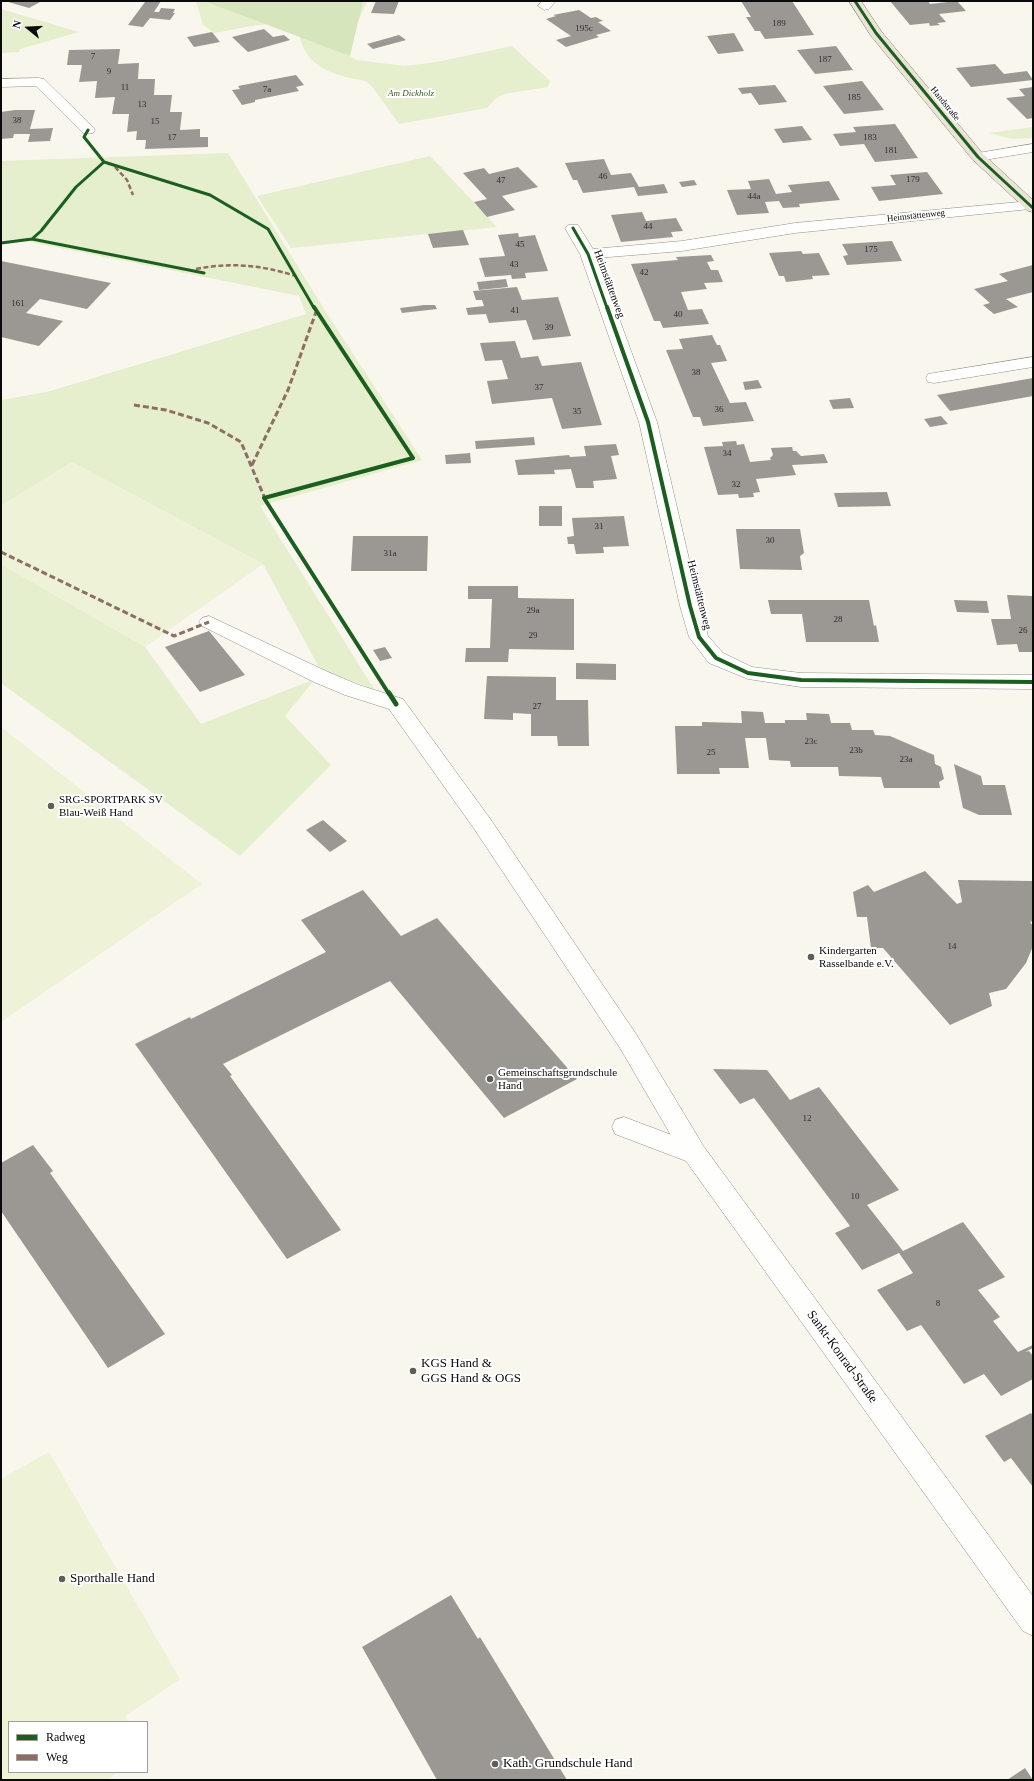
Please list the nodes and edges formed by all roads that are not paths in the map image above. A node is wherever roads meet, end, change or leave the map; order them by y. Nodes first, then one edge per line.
1 (855, 1) edge
2 (1, 84) edge
3 (88, 130) dead end
4 (1033, 148) edge
5 (978, 157) junction
6 (1031, 206) edge
7 (573, 228) dead end
8 (588, 254) junction
9 (1033, 362) edge
10 (934, 378) dead end
11 (209, 622) dead end
12 (1033, 682) edge
13 (624, 1127) dead end
14 (695, 1154) junction
15 (1033, 1621) edge

1 - 5 main road, Handstraße
2 - 3 street
4 - 5 street
5 - 6 main road, Handstraße
6 - 8 street, Heimstättenweg
7 - 8 street, Heimstättenweg
8 - 12 street, Heimstättenweg
9 - 10 street
11 - 14 street, Sankt-Konrad-Straße
13 - 14 street
14 - 15 street, Sankt-Konrad-Straße

